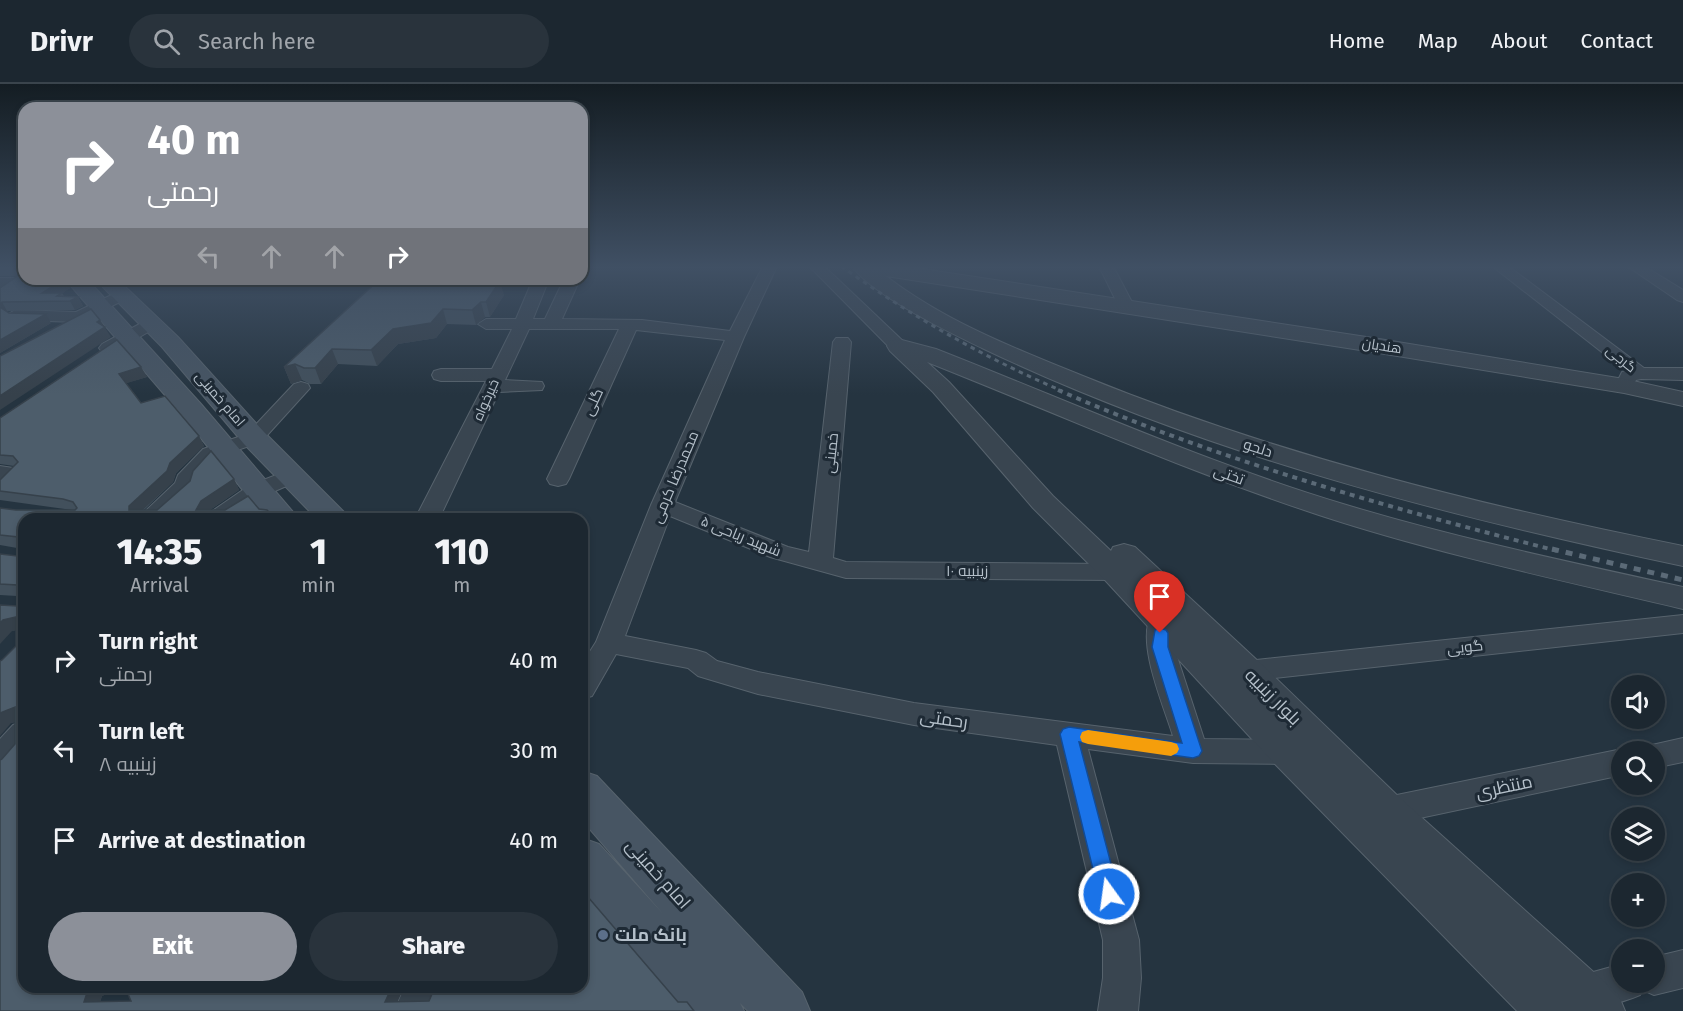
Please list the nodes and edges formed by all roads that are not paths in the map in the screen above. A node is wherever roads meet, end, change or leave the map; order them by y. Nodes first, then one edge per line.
1 (41, 309) edge
2 (86, 309) edge
3 (122, 309) edge
4 (528, 309) edge
5 (558, 309) edge
6 (749, 309) edge
7 (860, 309) edge
8 (925, 309) edge
9 (1148, 309) edge
10 (1549, 309) edge
11 (15, 315) edge
12 (486, 324) dead end
13 (521, 324) junction
14 (551, 324) junction
15 (629, 326) junction
16 (139, 330) junction
17 (48, 335) edge
18 (735, 337) junction
19 (842, 342) dead end
20 (898, 346) junction
21 (94, 358) edge
22 (1683, 374) edge
23 (441, 375) dead end
24 (494, 380) junction
25 (1632, 380) junction
26 (535, 386) dead end
27 (941, 387) junction
28 (301, 388) edge
29 (1683, 399) edge
30 (254, 438) junction
31 (225, 448) junction
32 (0, 472) edge
33 (292, 475) junction
34 (558, 479) dead end
35 (0, 483) edge
36 (258, 490) junction
37 (662, 505) junction
38 (156, 513) edge
39 (225, 513) edge
40 (279, 513) edge
41 (329, 513) edge
42 (430, 513) edge
43 (1683, 556) edge
44 (820, 563) junction
45 (1114, 572) junction
46 (1683, 598) edge
47 (1161, 620) junction
48 (1683, 624) edge
49 (609, 643) junction
50 (588, 678) edge
51 (1253, 689) junction
52 (1069, 734) junction
53 (18, 740) edge
54 (1683, 750) edge
55 (1193, 751) junction
56 (1288, 752) junction
57 (1665, 754) edge
58 (0, 760) edge
59 (1611, 764) edge
60 (588, 796) edge
61 (1387, 811) junction
62 (588, 867) edge
63 (1683, 969) edge
64 (1665, 973) edge
65 (1611, 990) edge
66 (422, 993) edge
67 (1578, 1005) edge
68 (414, 1011) edge
69 (717, 1011) edge
70 (783, 1011) edge
71 (1118, 1011) edge

1 - 11 street
2 - 17 street
3 - 16 main road, امام خمینی
4 - 13 street, خیرخواه
5 - 14 street
6 - 18 street, محمدرضا کرمی
7 - 20 street, تختی
8 - 43 street, دلجو
9 - 25 street, هندیان
10 - 25 street, گرجی
12 - 13 street
13 - 14 street
13 - 24 street, خیرخواه
14 - 15 street
15 - 18 street
15 - 34 street, گلی
16 - 21 street
16 - 30 main road, امام خمینی
16 - 31 main road, امام خمینی
18 - 37 street, محمدرضا کرمی
19 - 44 street, خمینی
20 - 27 street, بلوار زینبیه
20 - 46 street, تختی
22 - 25 street
23 - 24 street
24 - 26 street
24 - 42 street, خیرخواه
25 - 29 street, هندیان
27 - 45 street, بلوار زینبیه
27 - 51 street, بلوار زینبیه
28 - 30 street
30 - 31 street
30 - 33 main road, امام خمینی
31 - 36 main road, امام خمینی
31 - 38 street
32 - 35 street
33 - 36 street
33 - 41 main road, امام خمینی
36 - 39 street
36 - 40 main road, امام خمینی
37 - 44 street, ۵ شهید ریاحی
37 - 49 street, محمدرضا کرمی
44 - 45 street, زینبیه ۱۰
45 - 47 street, بلوار زینبیه
47 - 51 street, بلوار زینبیه
47 - 55 street
48 - 51 street, گویی
49 - 50 street, محمدرضا کرمی
49 - 52 street, رحمتی
51 - 56 street, بلوار زینبیه
51 - 61 street, بلوار زینبیه
52 - 55 street, رحمتی
52 - 71 street
53 - 58 street
54 - 57 street
55 - 56 street, رحمتی
56 - 67 street, بلوار زینبیه
59 - 61 street, منتظری
60 - 70 main road, امام خمینی
61 - 67 street, بلوار زینبیه
62 - 69 main road
63 - 64 street
65 - 67 street
66 - 68 street

